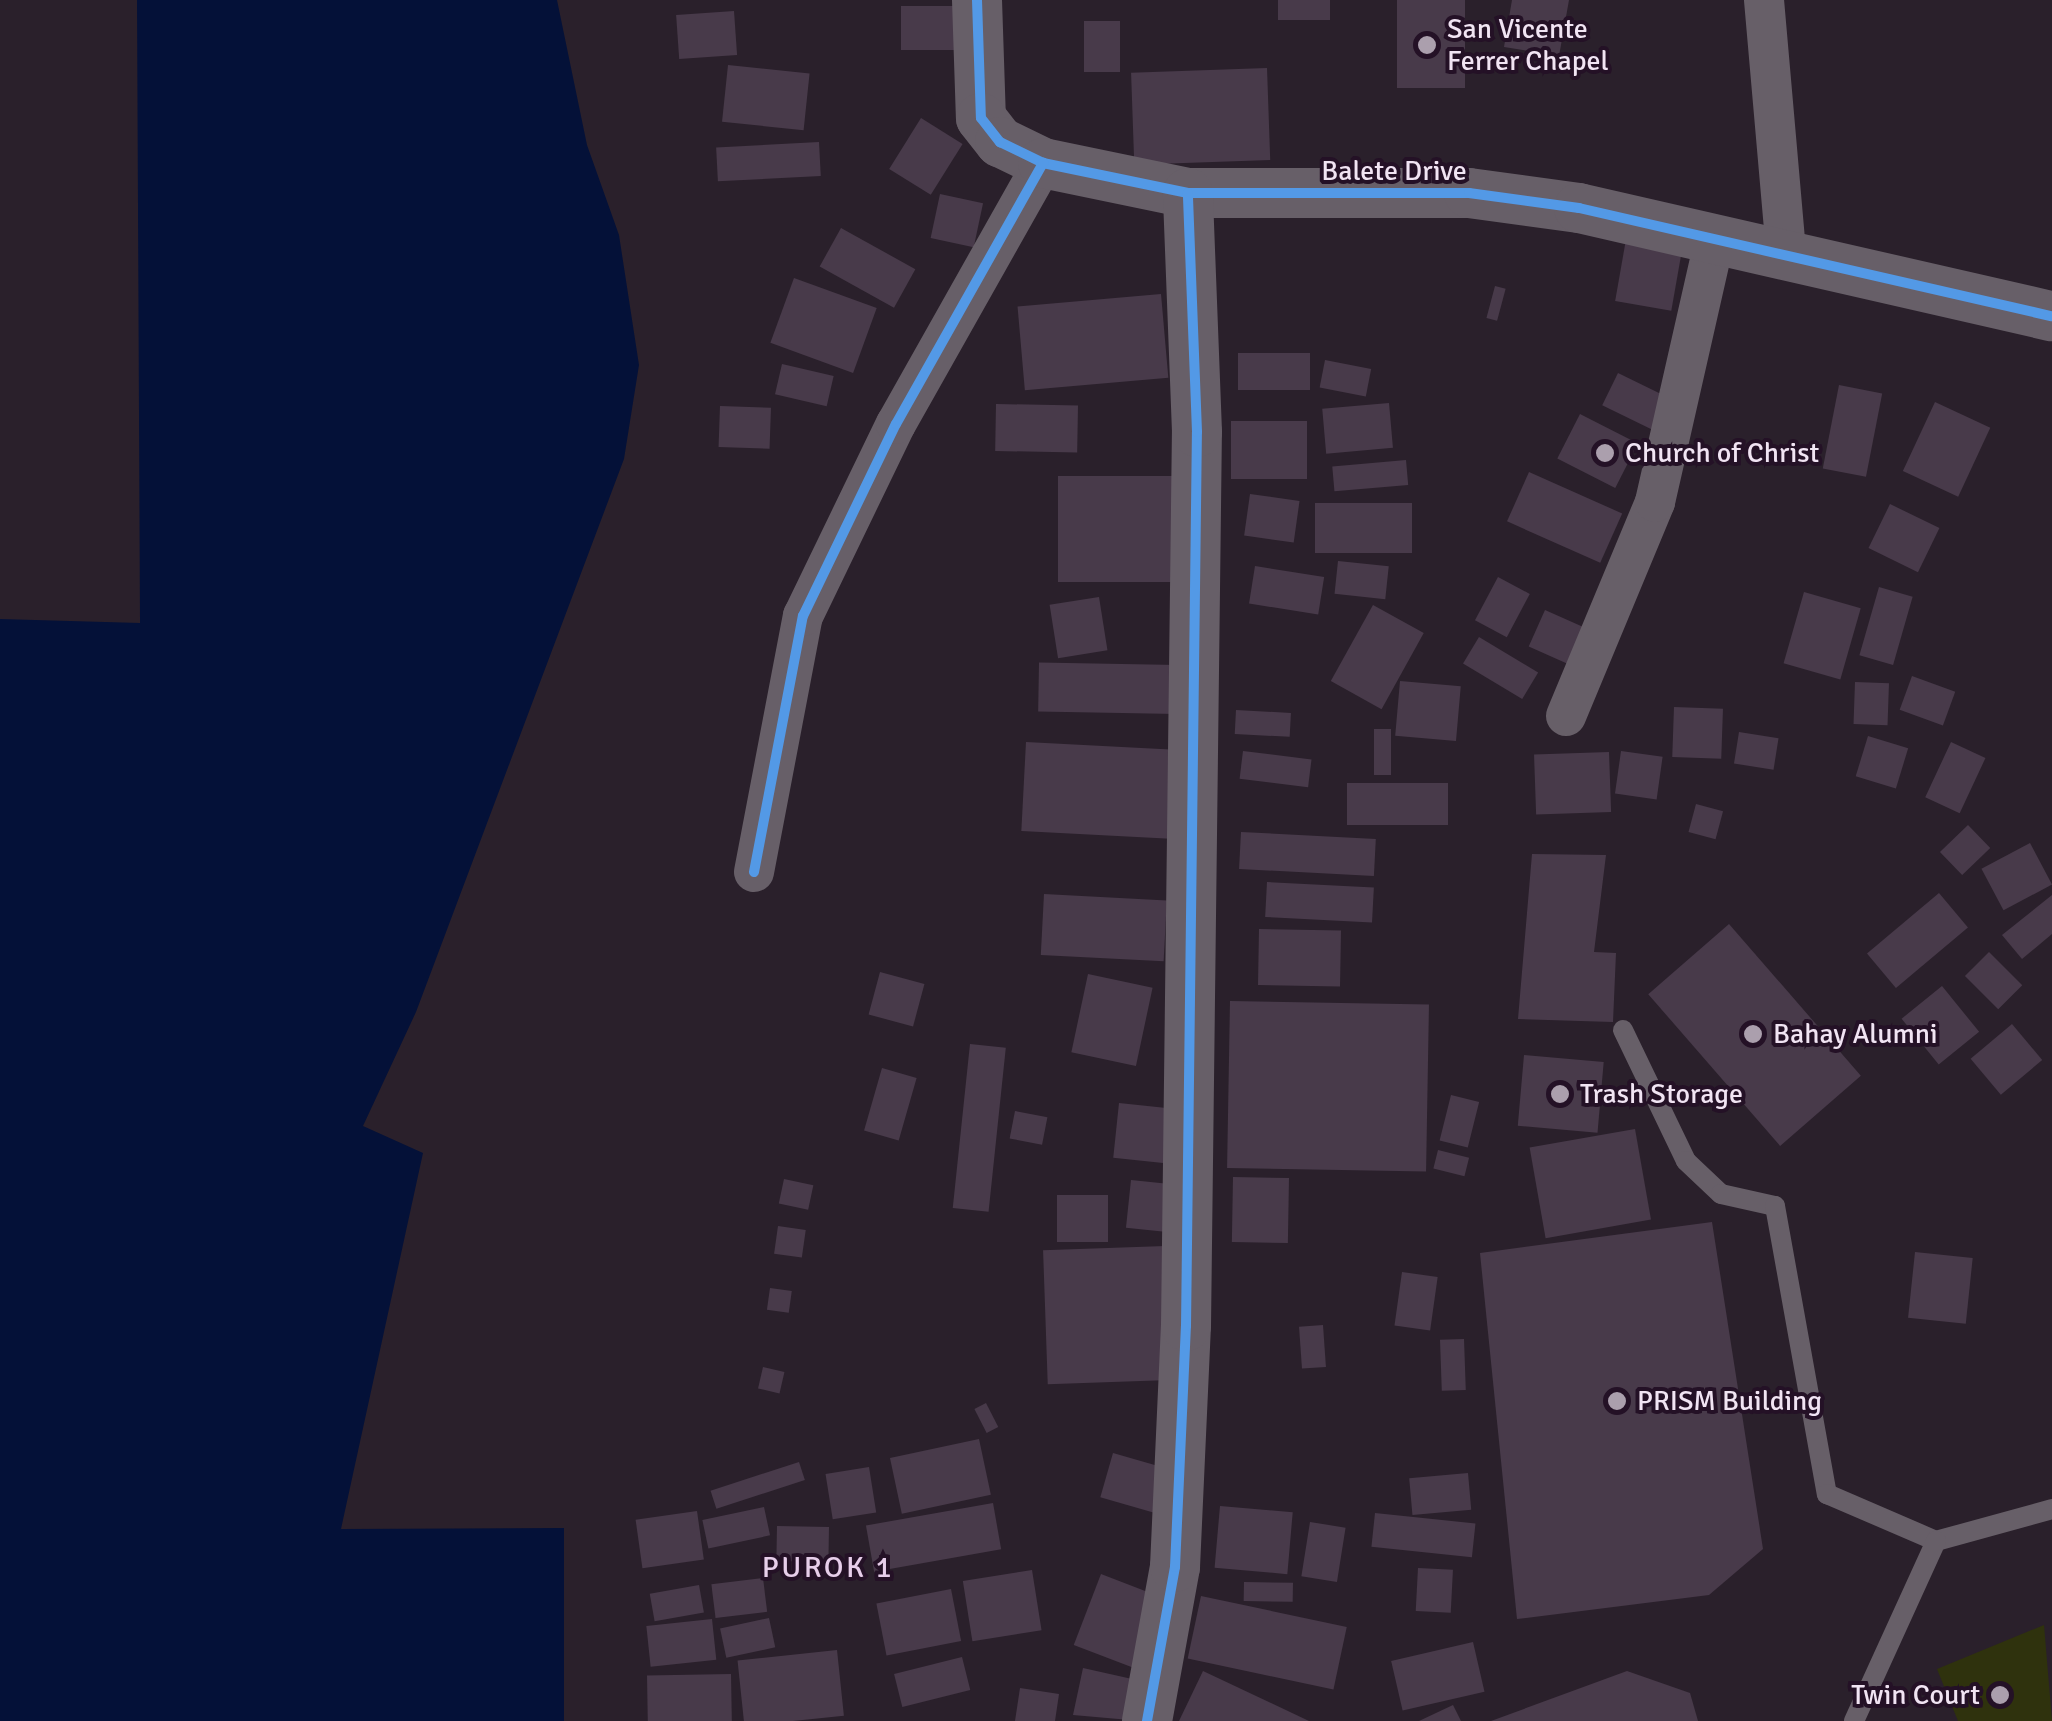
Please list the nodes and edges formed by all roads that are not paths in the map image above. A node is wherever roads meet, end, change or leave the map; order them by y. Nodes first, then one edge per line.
1 (977, 0) edge
2 (1764, 0) edge
3 (1043, 163) junction
4 (1188, 193) junction
5 (1715, 238) junction
6 (1786, 251) junction
7 (2052, 316) edge
8 (1566, 716) dead end
9 (754, 872) dead end
10 (1623, 1030) dead end
11 (2052, 1509) edge
12 (1936, 1541) junction
13 (1147, 1721) edge
14 (1854, 1721) edge

1 - 3 street, Balete Drive
2 - 6 street
3 - 4 street, Balete Drive
3 - 9 street
4 - 5 street, Balete Drive
4 - 13 street
5 - 6 street, Balete Drive
5 - 8 street
6 - 7 street, Balete Drive
10 - 12 lane
11 - 12 lane
12 - 14 lane

